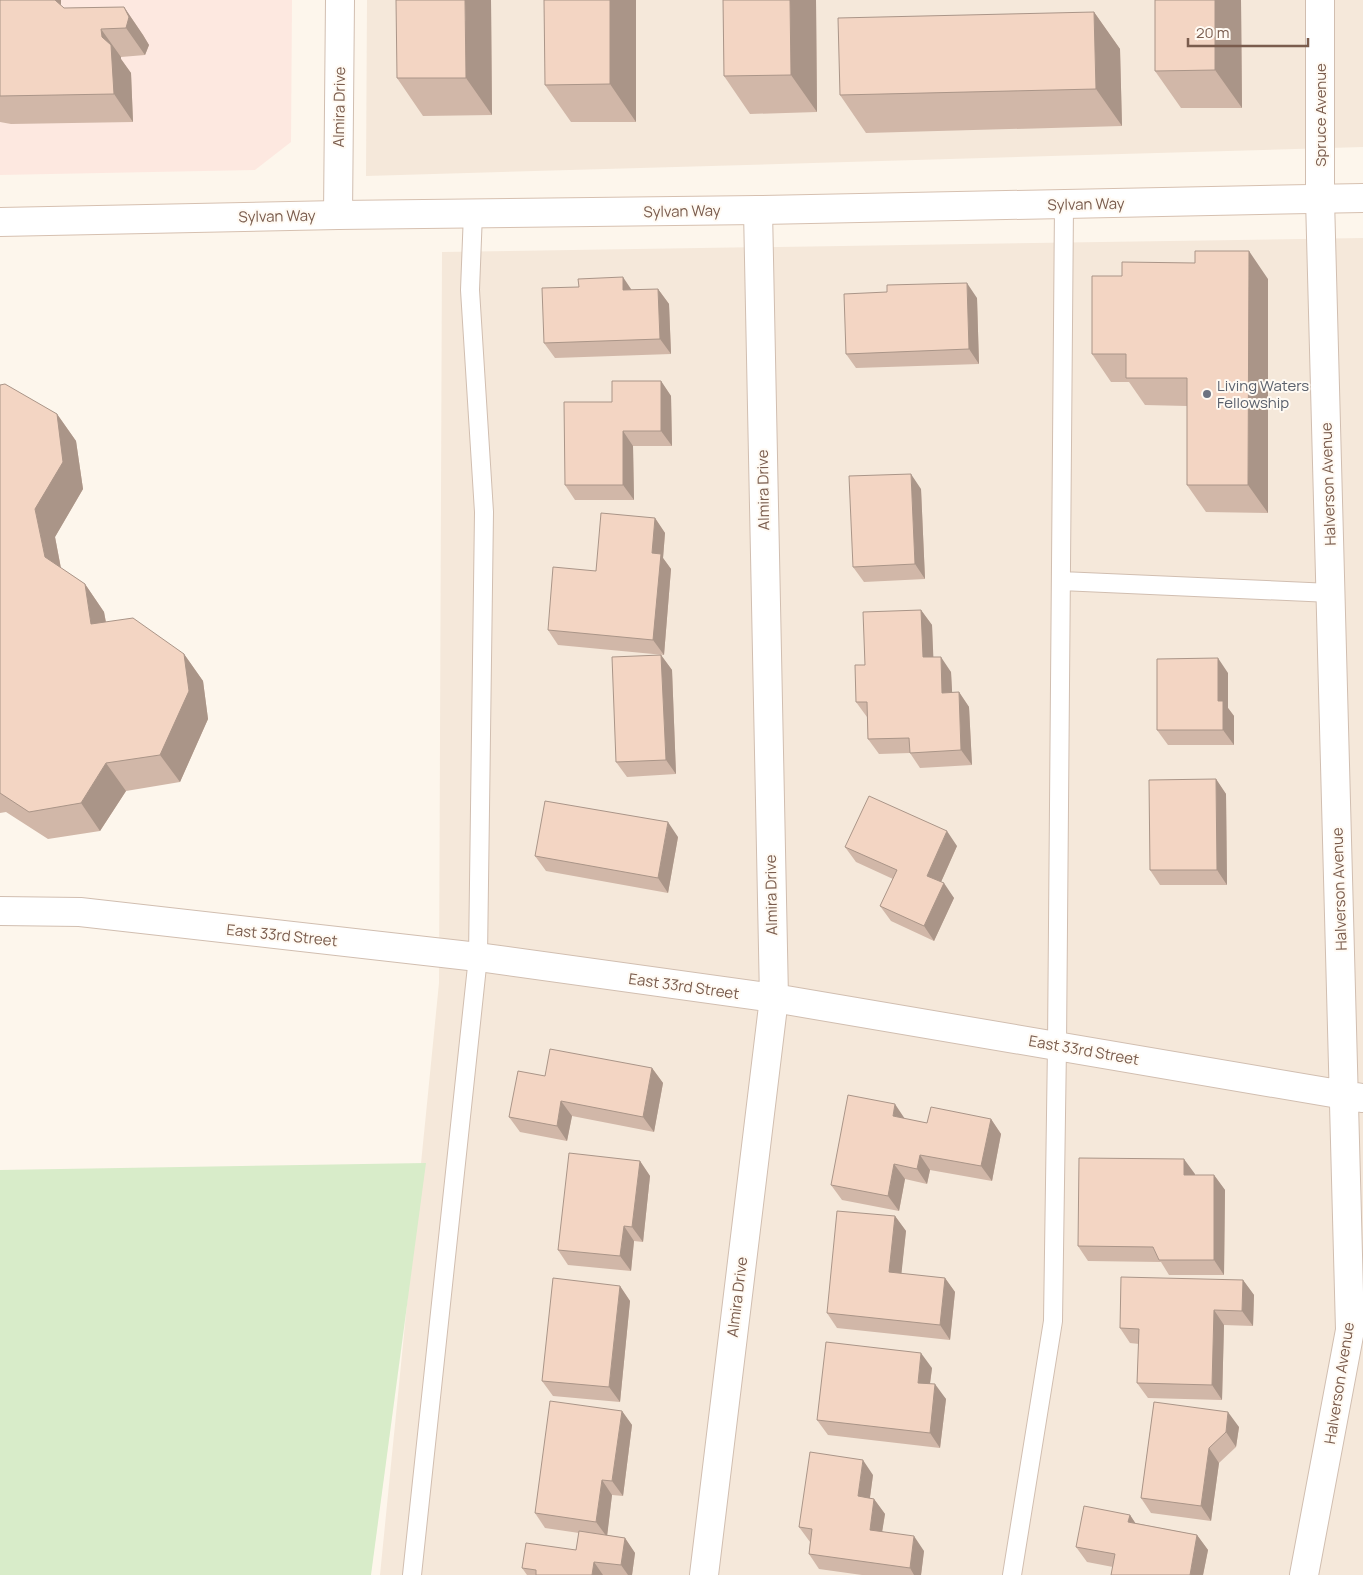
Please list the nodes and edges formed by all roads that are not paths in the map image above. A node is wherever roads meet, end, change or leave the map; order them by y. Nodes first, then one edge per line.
1 (340, 0) edge
2 (1320, 0) edge
3 (1363, 198) edge
4 (1320, 199) junction
5 (1064, 205) junction
6 (758, 210) junction
7 (473, 213) junction
8 (338, 215) junction
9 (0, 222) edge
10 (1061, 581) junction
11 (1331, 593) junction
12 (0, 911) edge
13 (478, 957) junction
14 (774, 998) junction
15 (1057, 1046) junction
16 (1354, 1097) edge
17 (412, 1575) edge
18 (704, 1575) edge
19 (1012, 1575) edge
20 (1304, 1575) edge

1 - 8 street, Almira Drive
2 - 4 street, Spruce Avenue
3 - 4 street, Sylvan Way
4 - 5 street, Sylvan Way
4 - 11 street, Halverson Avenue
5 - 6 street, Sylvan Way
5 - 10 lane
6 - 7 street, Sylvan Way
6 - 14 street, Almira Drive
7 - 8 street, Sylvan Way
7 - 13 lane
8 - 9 street, Sylvan Way
10 - 11 lane
10 - 15 lane
11 - 16 street, Halverson Avenue
12 - 13 street, East 33rd Street
13 - 14 street, East 33rd Street
13 - 17 lane
14 - 15 street, East 33rd Street
14 - 18 street, Almira Drive
15 - 16 street, East 33rd Street
15 - 19 lane
16 - 20 street, Halverson Avenue

